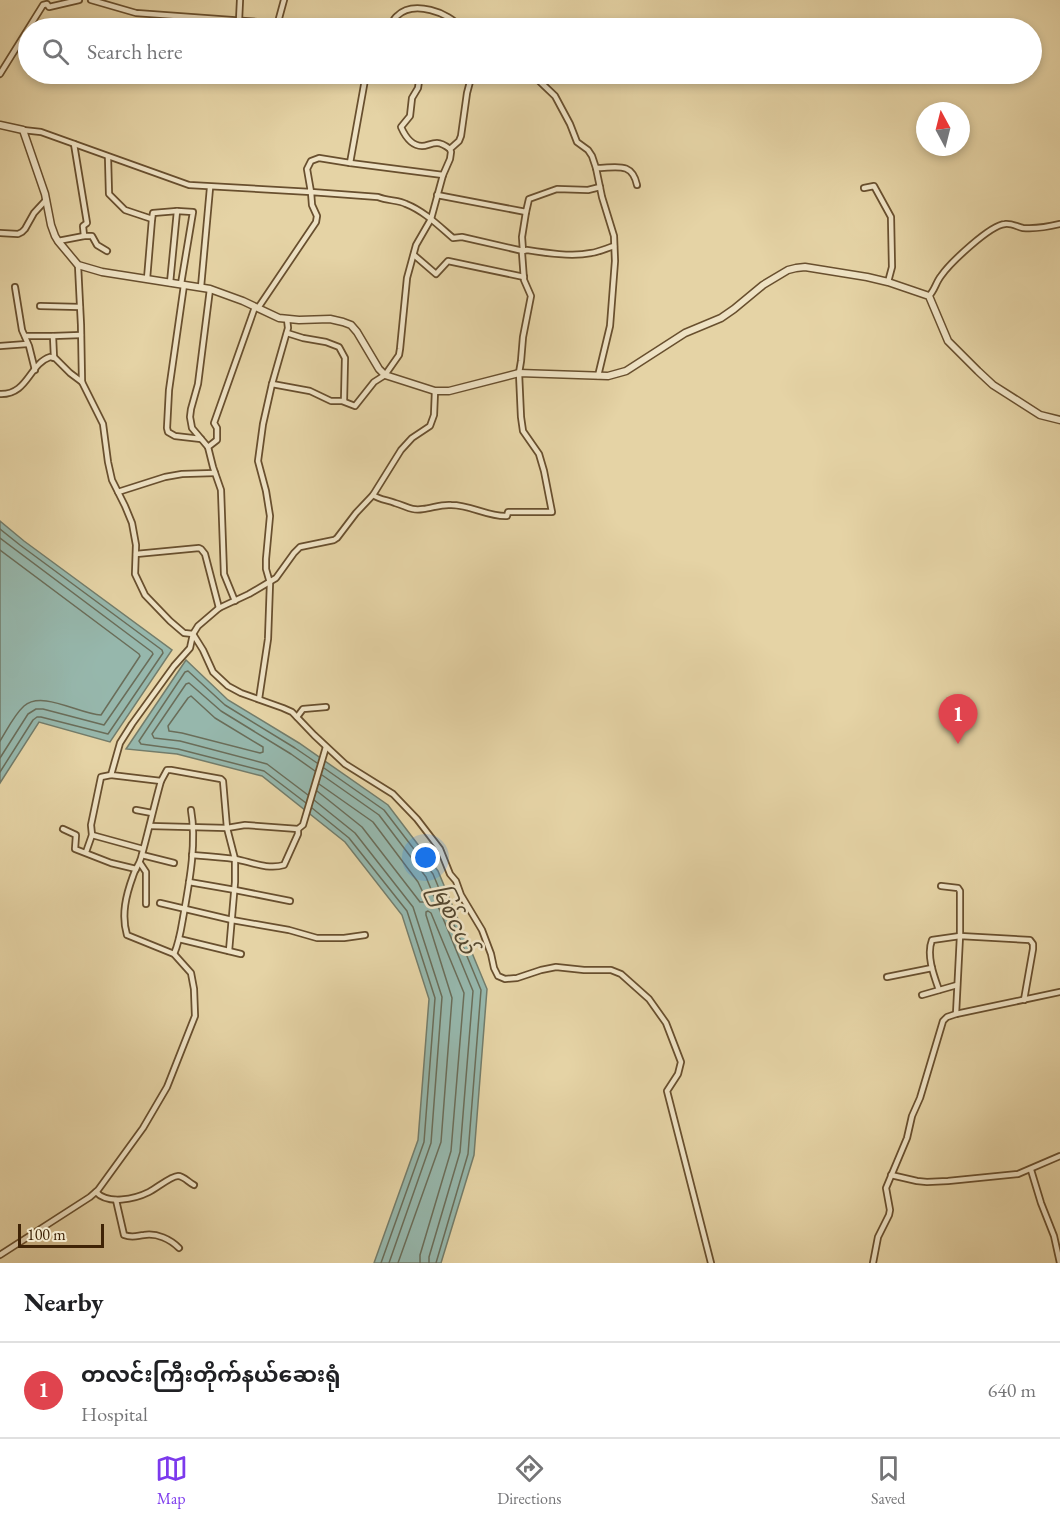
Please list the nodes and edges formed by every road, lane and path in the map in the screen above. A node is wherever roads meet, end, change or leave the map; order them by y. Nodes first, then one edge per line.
1 (79, 0) edge
2 (91, 0) edge
3 (240, 0) edge
4 (284, 0) edge
5 (422, 0) edge
6 (420, 8) junction
7 (35, 18) edge
8 (200, 18) edge
9 (239, 18) edge
10 (279, 18) edge
11 (395, 18) edge
12 (448, 18) edge
13 (18, 45) edge
14 (0, 74) edge
15 (364, 84) edge
16 (419, 84) edge
17 (469, 84) edge
18 (542, 84) edge
19 (0, 125) edge
20 (23, 130) junction
21 (74, 144) junction
22 (450, 149) junction
23 (108, 157) junction
24 (350, 163) junction
25 (597, 168) junction
26 (443, 175) junction
27 (637, 185) dead end
28 (600, 187) junction
29 (210, 188) junction
30 (864, 188) dead end
31 (311, 192) junction
32 (437, 195) junction
33 (46, 200) junction
34 (177, 211) junction
35 (526, 212) junction
36 (152, 219) junction
37 (430, 219) junction
38 (1060, 224) edge
39 (0, 233) edge
40 (84, 236) junction
41 (58, 241) junction
42 (614, 246) junction
43 (107, 251) dead end
44 (523, 251) junction
45 (414, 255) junction
46 (78, 265) junction
47 (524, 277) junction
48 (147, 279) junction
49 (888, 282) junction
50 (170, 283) junction
51 (183, 284) junction
52 (15, 287) dead end
53 (201, 288) junction
54 (210, 289) junction
55 (929, 296) junction
56 (40, 306) dead end
57 (80, 307) junction
58 (256, 307) junction
59 (287, 319) junction
60 (286, 333) junction
61 (81, 335) junction
62 (25, 336) junction
63 (52, 336) junction
64 (27, 344) junction
65 (0, 346) edge
66 (54, 358) junction
67 (35, 370) junction
68 (519, 373) junction
69 (385, 375) junction
70 (598, 376) junction
71 (82, 382) junction
72 (272, 384) junction
73 (435, 391) junction
74 (0, 394) edge
75 (344, 401) junction
76 (1060, 420) edge
77 (201, 439) junction
78 (208, 447) junction
79 (215, 474) junction
80 (118, 492) junction
81 (373, 495) junction
82 (136, 554) junction
83 (270, 583) junction
84 (236, 601) junction
85 (219, 608) junction
86 (193, 634) junction
87 (259, 699) junction
88 (326, 707) dead end
89 (297, 717) junction
90 (326, 747) junction
91 (111, 775) junction
92 (161, 781) junction
93 (136, 810) dead end
94 (191, 810) dead end
95 (152, 813) junction
96 (150, 826) junction
97 (194, 827) junction
98 (227, 828) junction
99 (63, 830) dead end
100 (298, 830) junction
101 (92, 835) junction
102 (86, 852) junction
103 (142, 852) junction
104 (192, 855) junction
105 (235, 859) junction
106 (140, 863) junction
107 (174, 863) dead end
108 (136, 869) junction
109 (189, 882) junction
110 (941, 886) dead end
111 (235, 890) junction
112 (290, 901) dead end
113 (160, 903) dead end
114 (146, 904) dead end
115 (185, 909) junction
116 (232, 920) junction
117 (365, 935) dead end
118 (960, 936) junction
119 (179, 939) junction
120 (229, 951) junction
121 (174, 954) junction
122 (241, 954) dead end
123 (932, 968) junction
124 (887, 977) dead end
125 (957, 985) junction
126 (939, 990) junction
127 (1060, 992) edge
128 (922, 995) dead end
129 (1024, 1000) junction
130 (956, 1014) junction
131 (1060, 1156) edge
132 (1031, 1170) junction
133 (891, 1175) junction
134 (194, 1185) dead end
135 (96, 1192) junction
136 (116, 1200) junction
137 (179, 1248) dead end
138 (0, 1255) edge
139 (711, 1263) edge
140 (873, 1263) edge
141 (1059, 1263) edge

1 - 7 street
2 - 8 street
3 - 9 street
4 - 10 street
5 - 6 street
6 - 11 street
6 - 12 street
13 - 14 street
15 - 24 street
16 - 22 street
17 - 22 street
18 - 25 street
19 - 20 street
20 - 21 street
20 - 33 street
21 - 23 street
21 - 40 street
22 - 26 street
23 - 29 street
23 - 36 street
24 - 26 street
24 - 31 street
25 - 27 street
25 - 28 street
26 - 32 street
28 - 35 street
28 - 42 street
29 - 31 street
29 - 53 street
30 - 49 street
31 - 37 street
31 - 58 street
32 - 35 street
32 - 37 street
33 - 39 street
33 - 41 street
34 - 36 street
34 - 50 street
34 - 51 street
35 - 44 street
36 - 48 street
37 - 44 street
37 - 45 street
38 - 55 street
40 - 41 street
40 - 43 street
41 - 46 street
42 - 44 street
42 - 70 street
44 - 47 street
45 - 47 street
45 - 69 street
46 - 48 street
46 - 57 street
47 - 68 street
48 - 50 street
49 - 55 street
49 - 70 street
50 - 51 street
51 - 53 street
51 - 77 street
52 - 62 street
53 - 54 street
54 - 58 street
54 - 77 street
55 - 76 street
56 - 57 street
57 - 61 street
58 - 59 street
58 - 78 street
59 - 60 street
59 - 69 street
60 - 72 street
60 - 75 street
61 - 63 street
61 - 71 street
62 - 63 street
62 - 64 street
63 - 66 street
64 - 65 street
64 - 67 street
66 - 67 street
66 - 71 street
67 - 74 street
68 - 70 street
68 - 73 street
68 - 81 street
69 - 73 street
69 - 75 street
71 - 80 street
72 - 75 street
72 - 83 street
73 - 81 street
77 - 78 street
78 - 79 street
79 - 80 street
79 - 84 street
80 - 82 street
81 - 83 street
82 - 85 street
82 - 86 street
83 - 84 street
83 - 87 street
84 - 85 street
85 - 86 street
86 - 87 street
86 - 91 street
87 - 89 street
88 - 89 street
89 - 90 street
90 - 100 street
90 - 139 street
91 - 92 street
91 - 101 street
92 - 95 street
92 - 98 street
93 - 95 street
94 - 97 street
95 - 96 street
96 - 97 street
96 - 103 street
97 - 98 street
97 - 104 street
98 - 100 street
98 - 105 street
99 - 102 street
100 - 105 street
101 - 102 street
101 - 103 street
102 - 108 street
103 - 106 street
103 - 107 street
104 - 105 street
104 - 109 street
105 - 111 street
106 - 108 street
106 - 114 street
108 - 121 street
109 - 111 street
109 - 115 street
110 - 118 street
111 - 112 street
111 - 116 street
113 - 115 street
115 - 116 street
115 - 119 street
116 - 117 street
116 - 120 street
118 - 123 street
118 - 125 street
118 - 129 street
119 - 120 street
119 - 121 street
120 - 122 street
121 - 135 street
123 - 124 street
123 - 126 street
125 - 126 street
125 - 130 street
126 - 128 street
127 - 129 street
129 - 130 street
130 - 133 street
131 - 132 street
132 - 133 street
132 - 141 street
133 - 140 street
134 - 136 street
135 - 136 street
135 - 138 street
136 - 137 street

